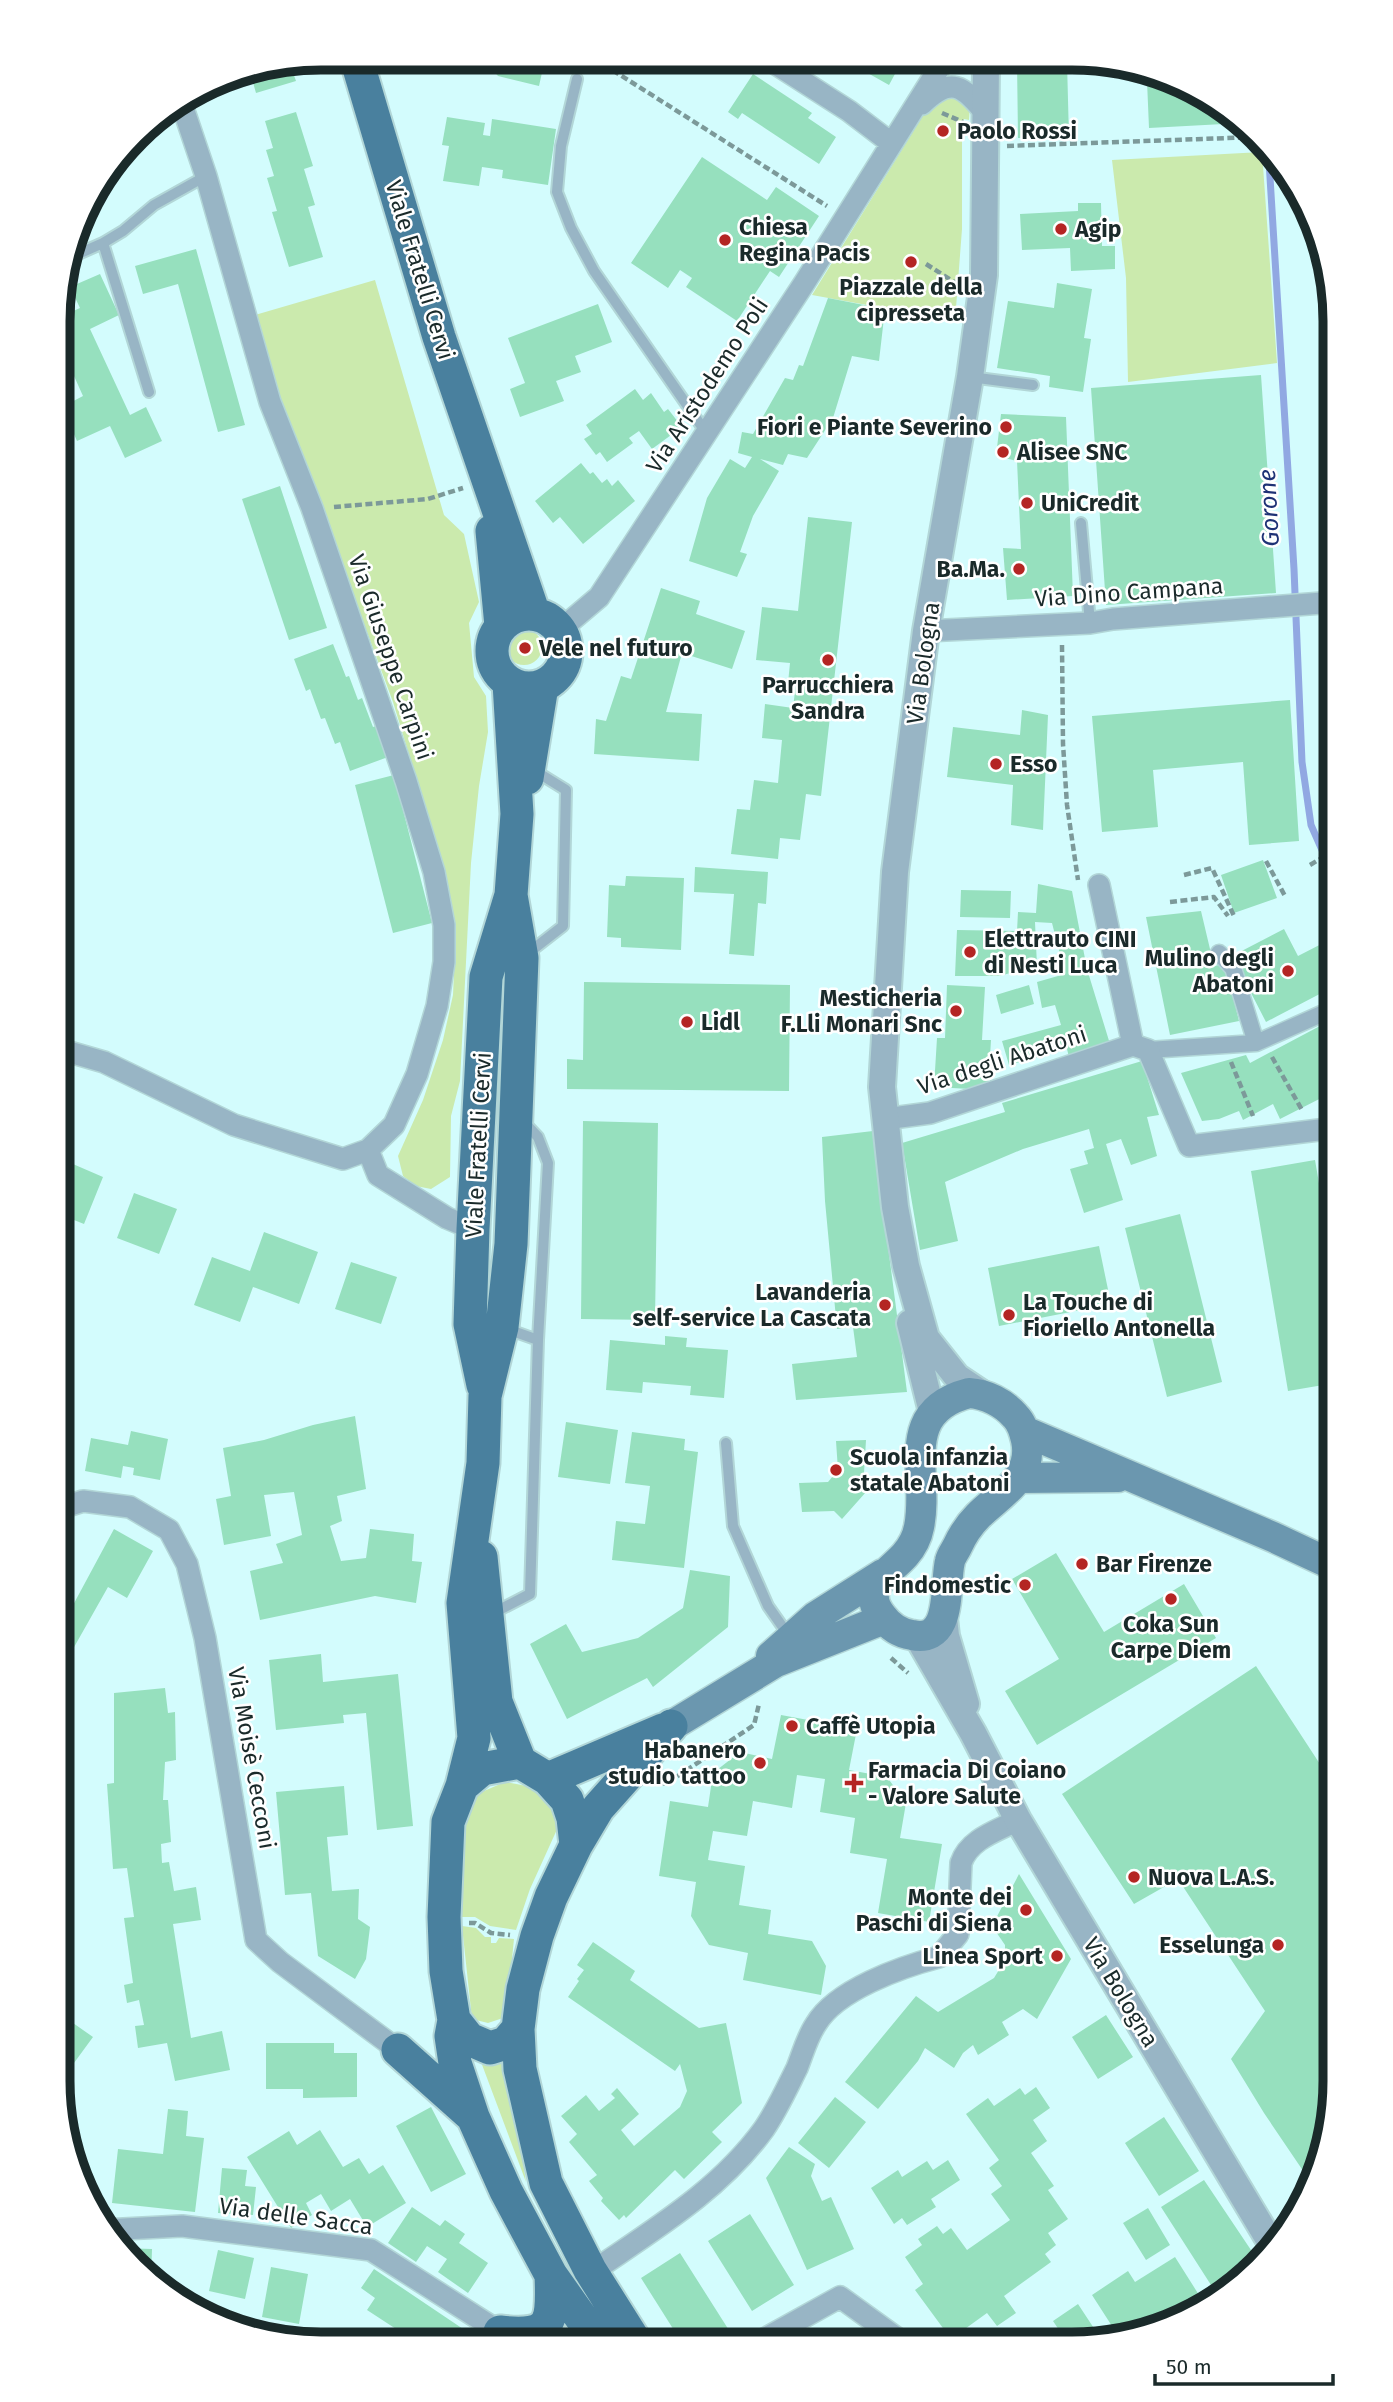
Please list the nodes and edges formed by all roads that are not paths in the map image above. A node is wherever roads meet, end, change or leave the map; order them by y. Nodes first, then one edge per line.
1 (360, 70) edge
2 (785, 70) edge
3 (938, 70) edge
4 (951, 70) edge
5 (986, 70) edge
6 (577, 79) dead end
7 (918, 101) junction
8 (184, 110) edge
9 (985, 114) junction
10 (906, 120) junction
11 (891, 142) junction
12 (206, 176) junction
13 (103, 243) junction
14 (80, 253) edge
15 (970, 377) junction
16 (1033, 385) dead end
17 (149, 392) dead end
18 (707, 434) junction
19 (487, 480) junction
20 (1081, 523) dead end
21 (1323, 603) edge
22 (547, 622) junction
23 (1090, 623) junction
24 (501, 626) junction
25 (926, 631) junction
26 (509, 683) junction
27 (542, 686) junction
28 (530, 768) junction
29 (517, 814) junction
30 (1099, 885) road end
31 (511, 895) junction
32 (1219, 953) dead end
33 (522, 958) junction
34 (1323, 1013) edge
35 (1260, 1042) junction
36 (1141, 1047) junction
37 (70, 1052) edge
38 (515, 1112) junction
39 (885, 1119) junction
40 (1323, 1129) edge
41 (369, 1150) junction
42 (473, 1229) junction
43 (906, 1266) junction
44 (502, 1327) junction
45 (538, 1339) junction
46 (981, 1393) junction
47 (485, 1396) junction
48 (932, 1412) junction
49 (1024, 1431) junction
50 (726, 1443) dead end
51 (1020, 1478) junction
52 (1133, 1478) junction
53 (70, 1505) edge
54 (475, 1513) junction
55 (1323, 1560) edge
56 (883, 1574) junction
57 (488, 1615) junction
58 (944, 1618) junction
59 (884, 1619) junction
60 (917, 1636) junction
61 (790, 1638) junction
62 (745, 1680) junction
63 (671, 1726) junction
64 (973, 1733) junction
65 (534, 1770) junction
66 (462, 1786) junction
67 (1018, 1820) junction
68 (576, 1845) junction
69 (517, 2029) junction
70 (453, 2040) junction
71 (398, 2050) junction
72 (473, 2117) junction
73 (118, 2229) edge
74 (1268, 2238) edge
75 (590, 2270) junction
76 (551, 2275) junction
77 (501, 2332) edge
78 (532, 2332) edge
79 (591, 2332) edge
80 (629, 2332) edge
81 (777, 2332) edge
82 (888, 2332) edge

1 - 19 main road, Viale Fratelli Cervi
2 - 11 street
3 - 7 street, Via Aristodemo Poli
4 - 7 street, Via Aristodemo Poli
5 - 9 street, Via Bologna
6 - 18 lane
7 - 10 street, Via Aristodemo Poli
8 - 12 street, Via Giuseppe Carpini
9 - 10 street, Via Aristodemo Poli
9 - 15 street, Via Bologna
10 - 11 street, Via Aristodemo Poli
11 - 18 street, Via Aristodemo Poli
12 - 13 lane
12 - 41 street, Via Giuseppe Carpini
13 - 14 lane
13 - 17 lane
15 - 16 lane
15 - 25 street, Via Bologna
18 - 22 street, Via Aristodemo Poli
19 - 22 main road
19 - 24 main road
20 - 23 lane
21 - 23 street, Via Dino Campana
22 - 24 main road
22 - 27 main road
23 - 25 street, Via Dino Campana
24 - 26 main road
25 - 39 street, Via Bologna
26 - 27 main road
26 - 29 main road
27 - 28 main road
28 - 29 main road
28 - 33 lane
29 - 31 main road, Viale Fratelli Cervi
30 - 36 street
31 - 33 main road, Viale Fratelli Cervi
31 - 42 main road, Viale Fratelli Cervi
32 - 35 street
33 - 38 main road, Viale Fratelli Cervi
34 - 35 street, Via degli Abatoni
35 - 36 street, Via degli Abatoni
36 - 39 street, Via degli Abatoni
36 - 40 street
37 - 41 street
38 - 44 main road, Viale Fratelli Cervi
38 - 45 lane
39 - 43 street, Via Bologna
41 - 42 street
42 - 47 main road, Viale Fratelli Cervi
43 - 46 street
43 - 48 street
44 - 45 lane
44 - 47 main road, Viale Fratelli Cervi
45 - 57 lane
46 - 48 main road
46 - 49 main road
47 - 54 main road, Viale Fratelli Cervi
48 - 56 main road
49 - 51 main road
49 - 52 main road
50 - 61 lane
51 - 52 main road
51 - 58 main road
52 - 55 main road
53 - 71 street, Via Moisè Cecconi
54 - 57 main road
54 - 66 main road
56 - 59 main road
56 - 61 main road
57 - 65 main road
58 - 60 main road
58 - 64 street
59 - 60 main road
59 - 62 main road
60 - 64 street
61 - 62 main road
62 - 63 main road
63 - 65 main road
63 - 68 main road
64 - 67 street, Via Bologna
65 - 66 main road
65 - 68 main road
66 - 70 main road
67 - 74 street, Via Bologna
67 - 75 street
68 - 69 main road
69 - 70 main road
69 - 75 main road
70 - 71 main road
70 - 72 main road
71 - 72 main road
72 - 76 main road
73 - 77 street, Via delle Sacca
75 - 80 main road
76 - 78 main road
76 - 79 main road
81 - 82 street

